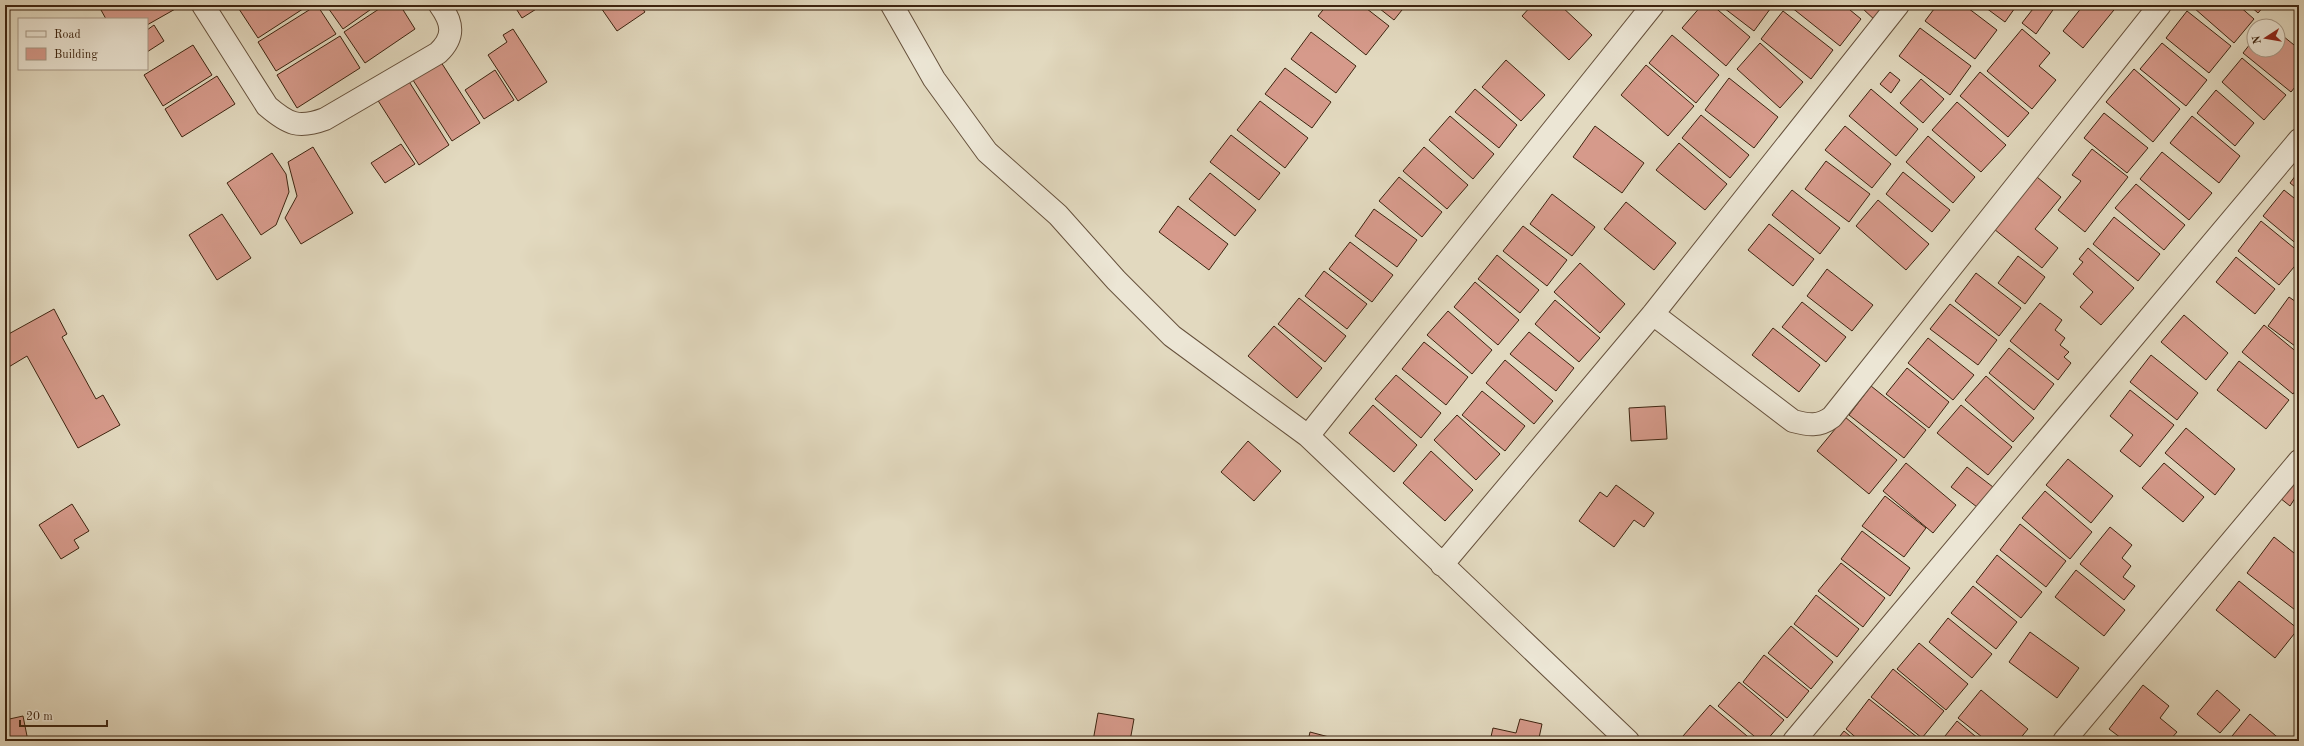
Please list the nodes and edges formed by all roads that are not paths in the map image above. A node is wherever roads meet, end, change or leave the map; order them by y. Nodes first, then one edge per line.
1 (203, 5) edge
2 (440, 5) edge
3 (892, 5) edge
4 (1654, 5) edge
5 (1898, 5) edge
6 (2160, 5) edge
7 (2299, 140) edge
8 (1652, 314) junction
9 (1308, 436) junction
10 (2299, 461) edge
11 (1442, 565) junction
12 (1628, 741) edge
13 (1794, 741) edge
14 (2064, 741) edge

1 - 2 street
3 - 9 street
4 - 9 street
5 - 8 street
6 - 8 street
7 - 13 street
8 - 11 street
9 - 11 street
10 - 14 street
11 - 12 street

